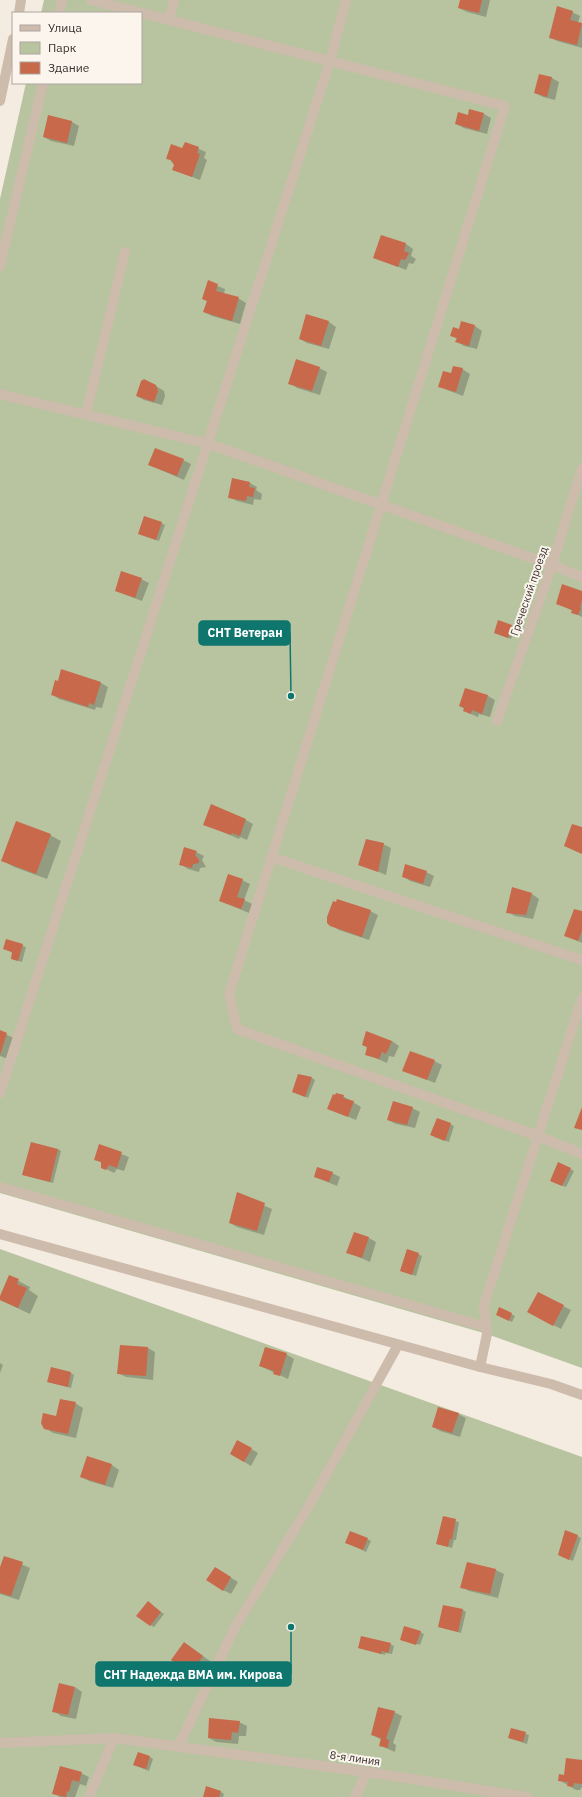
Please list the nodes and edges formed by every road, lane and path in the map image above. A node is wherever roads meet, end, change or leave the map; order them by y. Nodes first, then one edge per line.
1 (22, 0) edge
2 (62, 0) edge
3 (91, 0) edge
4 (174, 0) edge
5 (346, 0) edge
6 (19, 12) edge
7 (59, 12) edge
8 (138, 12) edge
9 (142, 13) edge
10 (169, 20) junction
11 (12, 44) edge
12 (330, 62) junction
13 (43, 84) edge
14 (0, 101) edge
15 (125, 252) dead end
16 (0, 266) edge
17 (0, 394) edge
18 (86, 414) junction
19 (209, 444) junction
20 (582, 468) edge
21 (381, 504) junction
22 (552, 565) junction
23 (582, 577) edge
24 (497, 722) dead end
25 (272, 857) junction
26 (582, 960) edge
27 (582, 998) edge
28 (0, 1093) edge
29 (538, 1136) junction
30 (582, 1154) edge
31 (0, 1186) edge
32 (0, 1234) edge
33 (486, 1327) junction
34 (398, 1345) junction
35 (480, 1367) junction
36 (582, 1395) edge
37 (114, 1738) junction
38 (0, 1743) edge
39 (179, 1745) junction
40 (367, 1772) junction
41 (89, 1797) edge
42 (355, 1797) edge
43 (527, 1797) edge

1 - 6 street
2 - 7 street
3 - 8 street
4 - 10 street
5 - 12 street
9 - 10 street
10 - 12 street
11 - 14 street
12 - 19 street
12 - 21 street
13 - 16 street
15 - 18 street
17 - 18 street
18 - 19 street
19 - 21 street
19 - 28 street
20 - 22 street, Греческий проезд
21 - 22 street
21 - 25 street
22 - 23 street
22 - 24 street, Греческий проезд
25 - 26 street
25 - 29 street
27 - 29 street
29 - 30 street
29 - 33 street
31 - 33 street
32 - 34 street
33 - 35 street
34 - 35 street
34 - 39 street
35 - 36 street
37 - 38 street, 8-я линия
37 - 39 street, 8-я линия
37 - 41 street
39 - 40 street, 8-я линия
40 - 42 street
40 - 43 street, 8-я линия

